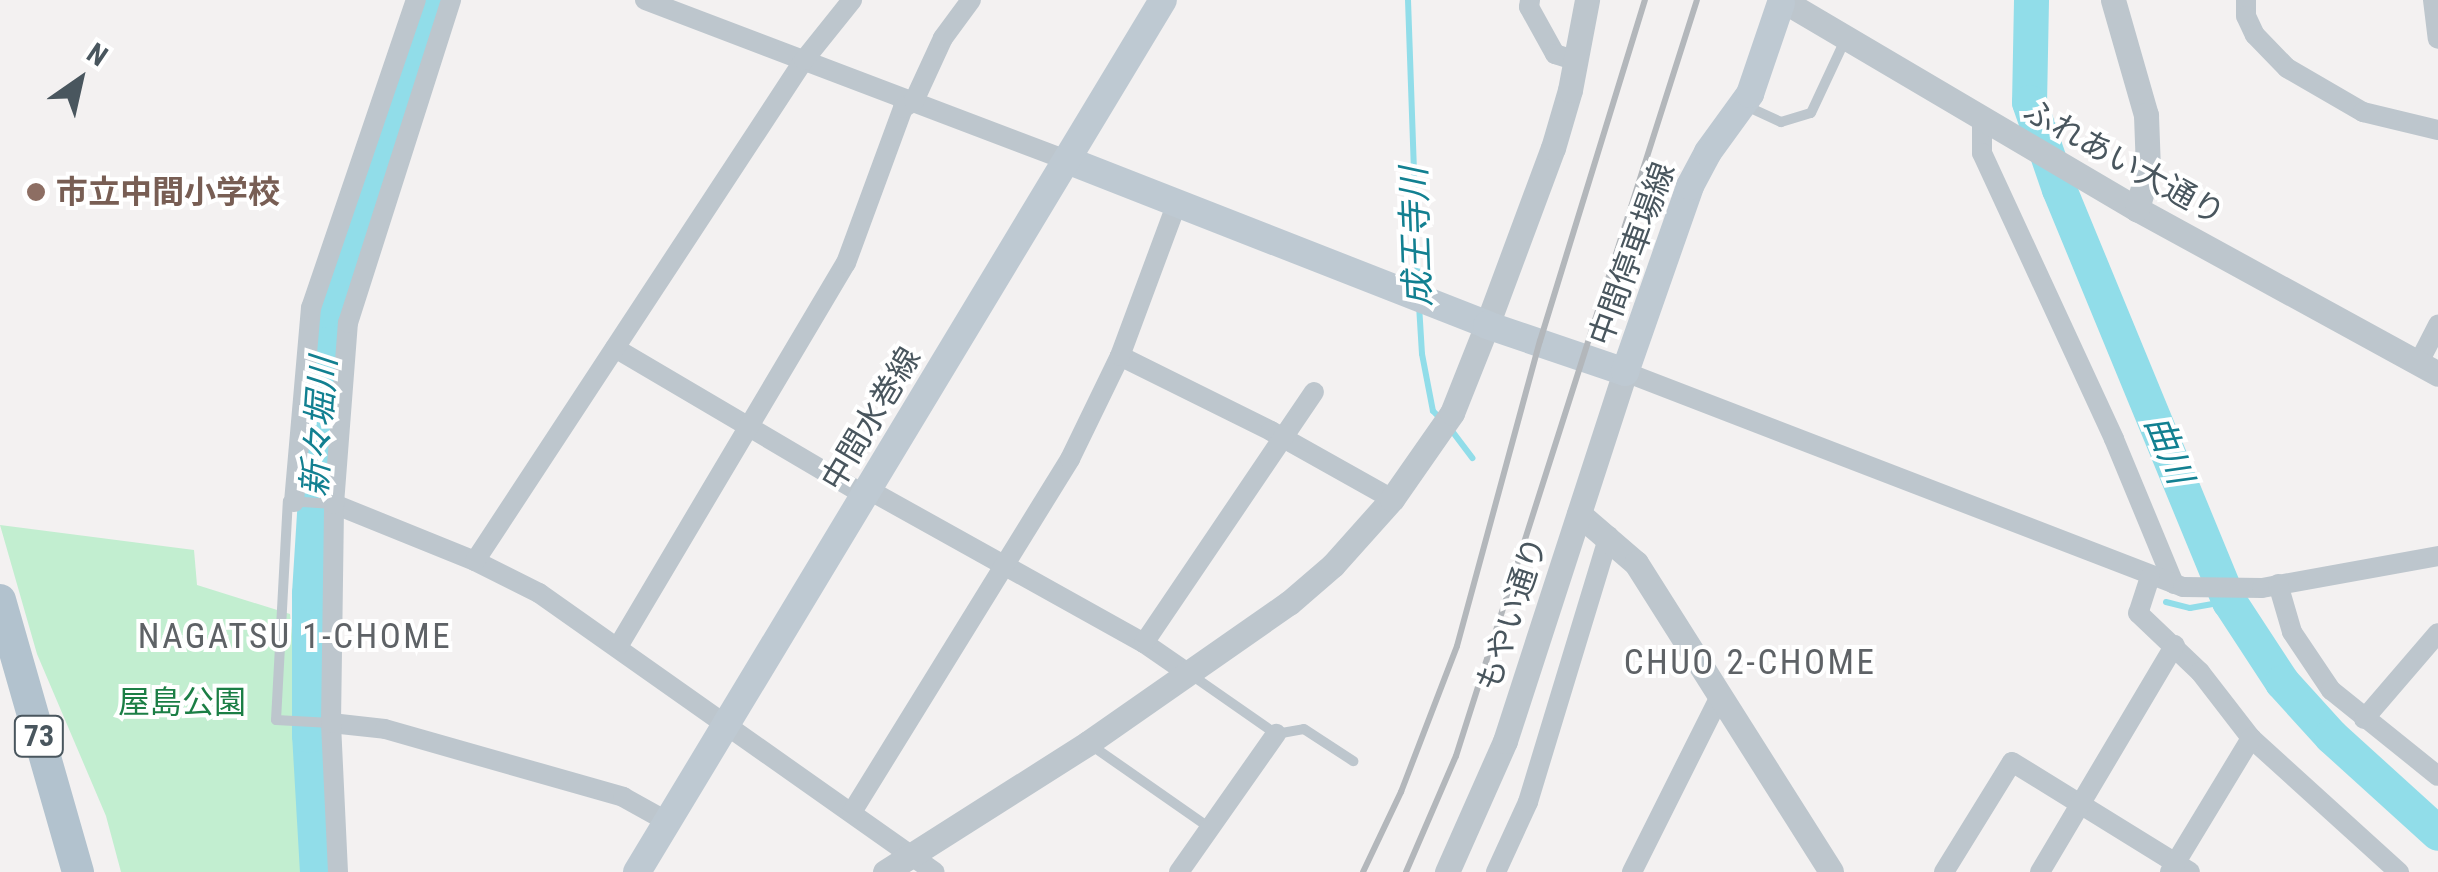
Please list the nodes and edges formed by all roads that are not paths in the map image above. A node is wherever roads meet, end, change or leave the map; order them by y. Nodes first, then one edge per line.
1 (416, 0) edge
2 (451, 0) edge
3 (646, 0) edge
4 (852, 0) edge
5 (971, 0) edge
6 (1163, 0) edge
7 (1530, 0) edge
8 (1587, 0) edge
9 (2113, 0) edge
10 (2246, 0) edge
11 (2433, 0) edge
12 (1782, 2) edge
13 (2438, 38) edge
14 (1845, 39) junction
15 (804, 60) junction
16 (1576, 61) junction
17 (914, 101) junction
18 (1743, 104) junction
19 (1982, 120) junction
20 (2438, 130) edge
21 (1068, 160) junction
22 (1177, 202) junction
23 (2137, 209) junction
24 (2438, 324) edge
25 (1488, 325) junction
26 (615, 348) junction
27 (1120, 356) junction
28 (2429, 368) edge
29 (1625, 372) junction
30 (1314, 392) dead end
31 (749, 428) junction
32 (1284, 439) junction
33 (870, 490) junction
34 (1392, 499) junction
35 (294, 502) junction
36 (334, 504) junction
37 (1579, 514) junction
38 (1609, 536) junction
39 (2438, 556) edge
40 (475, 561) junction
41 (1005, 567) junction
42 (2150, 577) junction
43 (2179, 585) junction
44 (2270, 586) junction
45 (0, 600) edge
46 (2438, 634) edge
47 (1144, 644) junction
48 (2175, 645) junction
49 (619, 646) junction
50 (1190, 674) junction
51 (1719, 698) junction
52 (2364, 718) junction
53 (331, 723) junction
54 (729, 724) junction
55 (1276, 734) junction
56 (2251, 738) junction
57 (1088, 743) junction
58 (1353, 761) dead end
59 (2438, 776) edge
60 (2080, 804) junction
61 (852, 812) junction
62 (668, 822) junction
63 (1210, 828) junction
64 (910, 855) junction
65 (2178, 869) edge
66 (78, 872) edge
67 (338, 872) edge
68 (637, 872) edge
69 (885, 872) edge
70 (935, 872) edge
71 (1179, 872) edge
72 (1447, 872) edge
73 (1496, 872) edge
74 (1632, 872) edge
75 (1831, 872) edge
76 (1944, 872) edge
77 (2040, 872) edge
78 (2399, 872) edge

1 - 35 street
2 - 36 street
3 - 15 street
4 - 15 street
5 - 17 street
6 - 21 main road, 中間水巻線
7 - 16 street
8 - 16 street
9 - 23 street
10 - 20 street
11 - 13 street
12 - 14 street, ふれあい大通り
12 - 18 main road, 中間停車場線
14 - 18 lane
14 - 19 street, ふれあい大通り
15 - 17 street
15 - 26 street
16 - 25 street
17 - 21 street
17 - 31 street
18 - 29 main road, 中間停車場線
19 - 23 street, ふれあい大通り
19 - 43 street
21 - 22 main road, 中間停車場線
21 - 33 main road, 中間水巻線
22 - 25 main road, 中間停車場線
22 - 27 street
23 - 28 street, ふれあい大通り
24 - 28 street
25 - 29 main road, 中間停車場線
25 - 34 street
26 - 31 street
26 - 40 street
27 - 32 street
27 - 41 street
29 - 37 street, もやい通り
29 - 42 street
30 - 32 street
31 - 33 street
31 - 49 street
32 - 34 street
32 - 47 street
33 - 41 street
33 - 54 main road, 中間水巻線
34 - 50 street
35 - 36 lane
35 - 53 lane
36 - 40 street
36 - 53 street
37 - 38 street
37 - 72 street, もやい通り
38 - 51 street
38 - 73 street
39 - 44 street
40 - 49 street
41 - 47 street
41 - 61 street
42 - 43 street
42 - 48 street
43 - 44 street
44 - 52 street
45 - 66 main road, 73
46 - 52 street
47 - 50 street
48 - 56 street
48 - 60 street
49 - 54 street
50 - 55 lane
50 - 57 street
51 - 74 street
51 - 75 street
52 - 59 street
53 - 62 street
53 - 67 street
54 - 61 street
54 - 62 main road, 中間水巻線
55 - 58 lane
55 - 63 street
56 - 65 street
56 - 78 street
57 - 63 lane
57 - 64 street
60 - 65 street
60 - 76 street
60 - 77 street
61 - 64 street
62 - 68 main road, 中間水巻線
63 - 71 street
64 - 69 street
64 - 70 street

